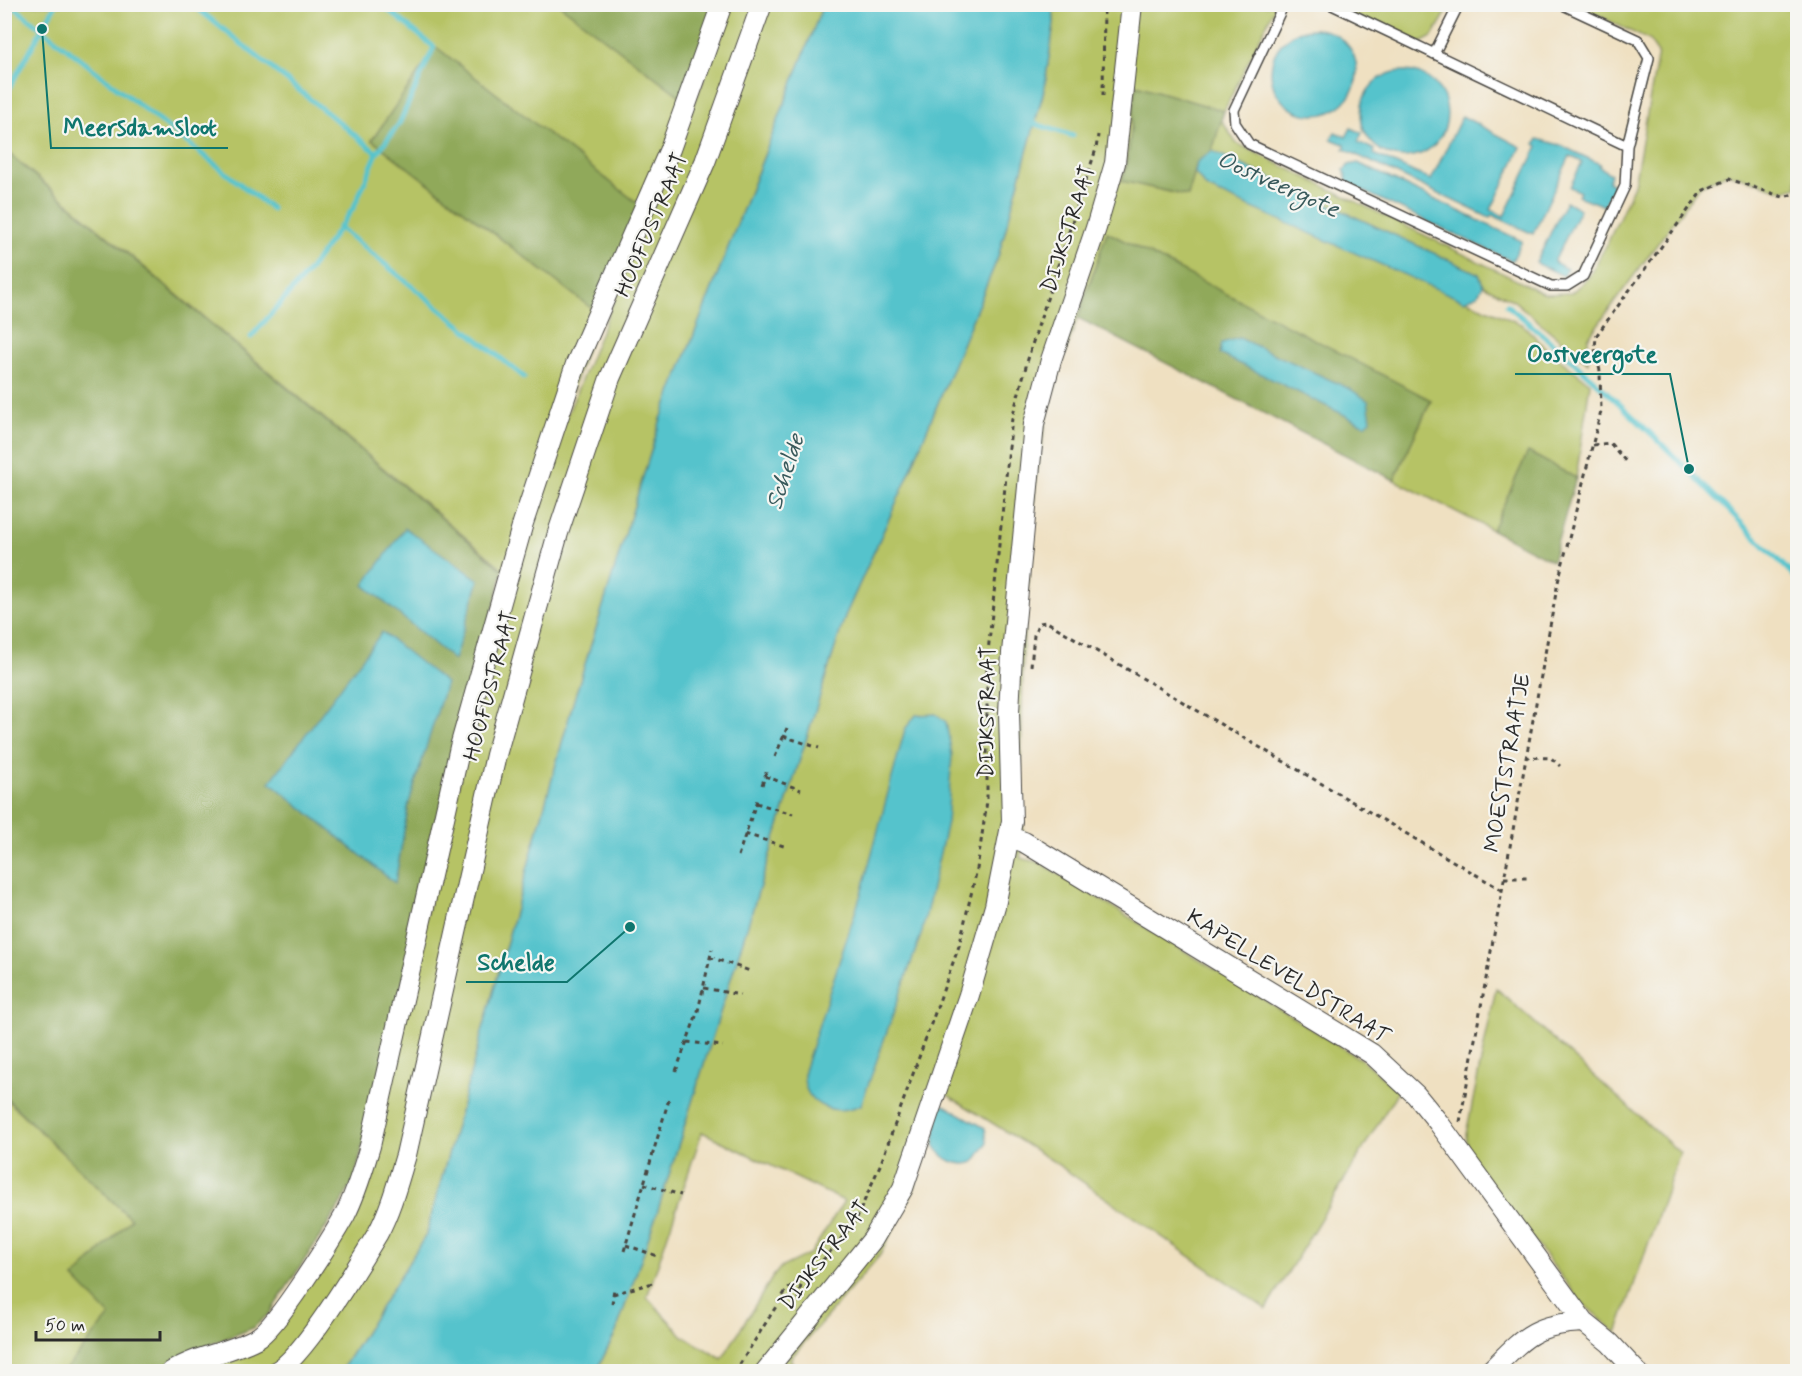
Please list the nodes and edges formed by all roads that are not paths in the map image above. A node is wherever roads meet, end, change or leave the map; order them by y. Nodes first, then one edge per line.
1 (722, 4) edge
2 (762, 4) edge
3 (1132, 4) edge
4 (1284, 4) edge
5 (1330, 4) edge
6 (1459, 4) edge
7 (1561, 4) edge
8 (1434, 54) junction
9 (1627, 146) junction
10 (1010, 837) junction
11 (1584, 1322) junction
12 (769, 1370) edge
13 (171, 1371) edge
14 (275, 1371) edge
15 (1489, 1371) edge
16 (1637, 1371) edge

1 - 13 street
2 - 14 street, HOOFDSTRAAT
3 - 10 street, DIJKSTRAAT
4 - 9 lane
5 - 8 lane
6 - 8 lane
7 - 9 lane
8 - 9 lane
10 - 11 street, KAPELLEVELDSTRAAT
10 - 12 street, DIJKSTRAAT
11 - 15 street
11 - 16 street, KAPELLEVELDSTRAAT

